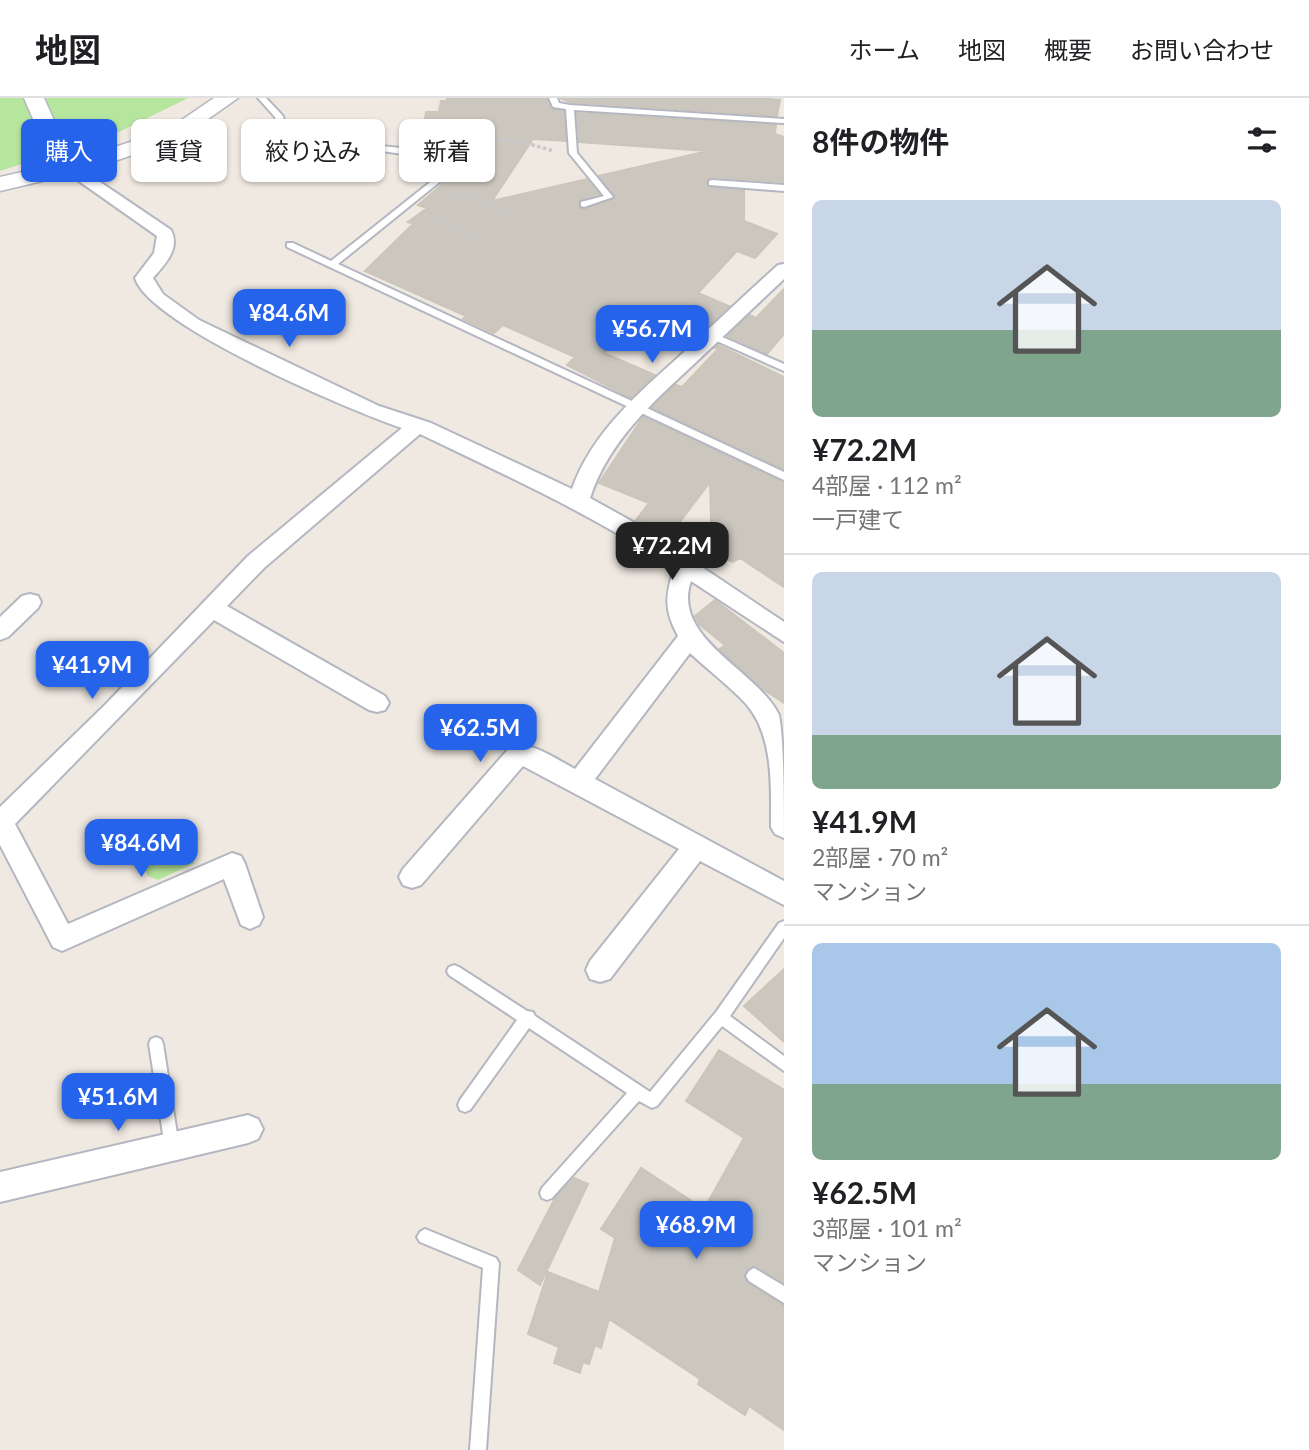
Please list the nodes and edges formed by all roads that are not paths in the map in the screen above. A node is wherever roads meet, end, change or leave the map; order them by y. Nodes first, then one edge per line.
1 (34, 98) edge
2 (228, 98) edge
3 (262, 98) edge
4 (553, 98) edge
5 (570, 107) junction
6 (44, 119) edge
7 (784, 121) edge
8 (117, 153) edge
9 (21, 179) edge
10 (87, 182) edge
11 (712, 183) dead end
12 (0, 184) edge
13 (784, 188) edge
14 (584, 204) dead end
15 (290, 245) dead end
16 (332, 265) junction
17 (784, 269) edge
18 (713, 336) junction
19 (784, 368) edge
20 (635, 408) junction
21 (417, 426) junction
22 (784, 475) edge
23 (578, 501) junction
24 (685, 565) junction
25 (30, 602) dead end
26 (212, 608) junction
27 (0, 631) edge
28 (784, 633) edge
29 (689, 638) junction
30 (377, 703) dead end
31 (579, 782) junction
32 (5, 811) edge
33 (784, 827) edge
34 (697, 846) junction
35 (412, 877) dead end
36 (784, 894) edge
37 (250, 918) dead end
38 (784, 927) edge
39 (600, 970) dead end
40 (454, 971) dead end
41 (528, 1017) junction
42 (722, 1017) junction
43 (156, 1044) dead end
44 (784, 1063) edge
45 (638, 1091) junction
46 (465, 1105) dead end
47 (247, 1129) dead end
48 (172, 1147) junction
49 (0, 1187) edge
50 (548, 1193) dead end
51 (425, 1237) dead end
52 (754, 1276) dead end
53 (784, 1295) edge
54 (478, 1450) edge

1 - 6 street
2 - 8 street
3 - 16 lane
4 - 5 lane
5 - 7 lane
5 - 14 lane
9 - 12 street
10 - 21 street
11 - 13 lane
15 - 16 lane
16 - 20 lane
17 - 18 street
18 - 19 lane
18 - 20 street
20 - 22 lane
20 - 23 street
21 - 23 street
21 - 26 street
23 - 24 street
24 - 28 street
24 - 29 street
25 - 27 street
26 - 30 street
26 - 32 street
29 - 31 street
29 - 33 street
31 - 34 street
31 - 35 street
32 - 37 street
34 - 36 street
34 - 39 street
38 - 42 lane
40 - 41 lane
41 - 45 lane
41 - 46 lane
42 - 44 lane
42 - 45 lane
43 - 48 lane
45 - 50 lane
47 - 48 street
48 - 49 street
51 - 54 lane
52 - 53 lane

